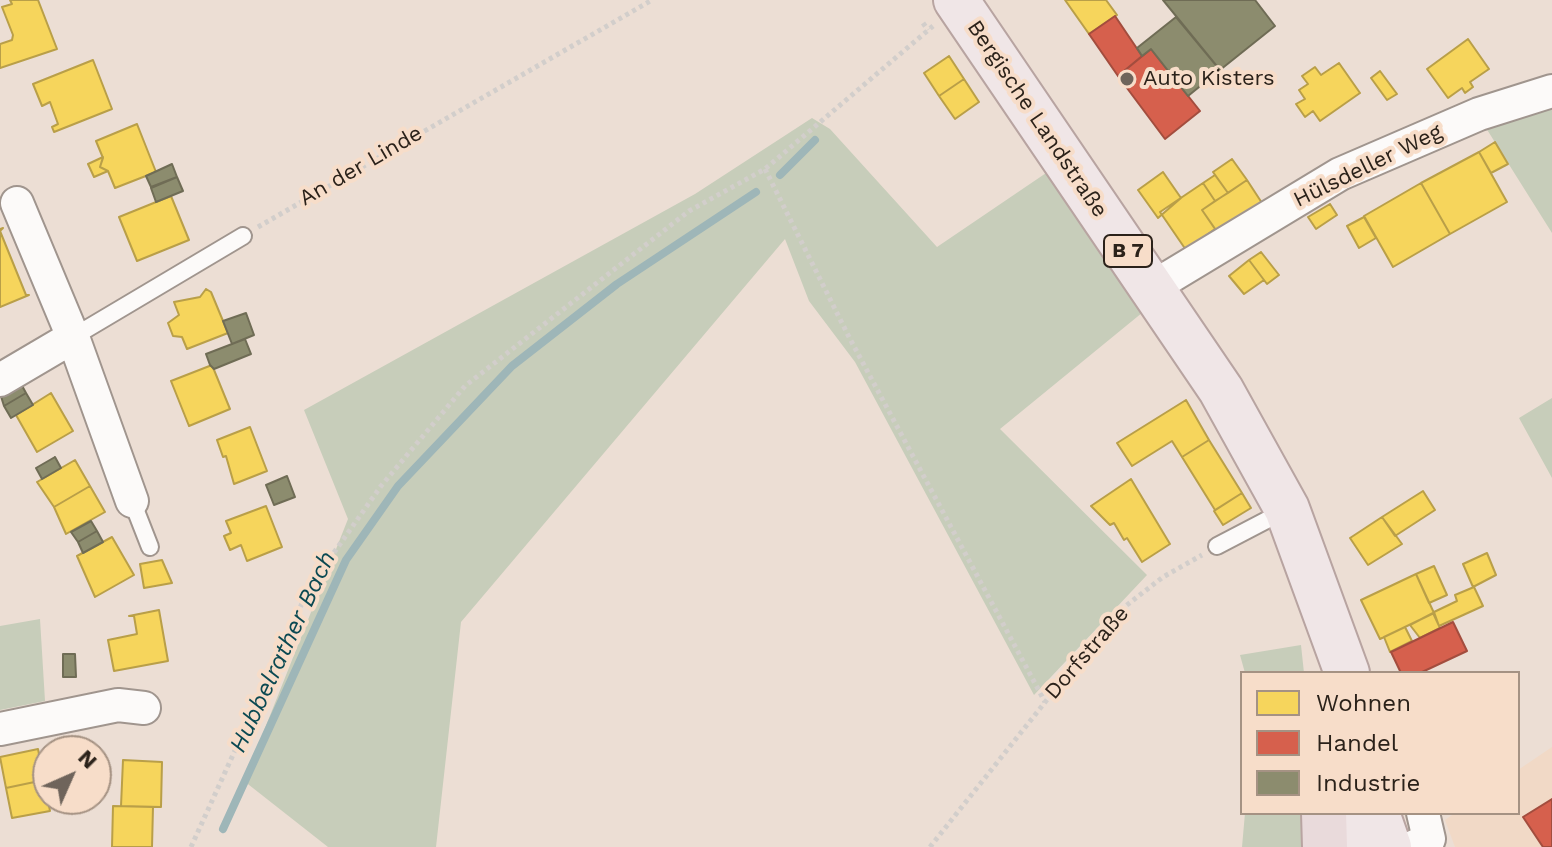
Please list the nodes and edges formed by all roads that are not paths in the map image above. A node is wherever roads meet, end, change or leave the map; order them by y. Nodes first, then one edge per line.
1 (936, 18) edge
2 (1552, 91) edge
3 (17, 203) dead end
4 (243, 236) road end
5 (1153, 287) junction
6 (73, 337) junction
7 (0, 380) edge
8 (132, 501) joint
9 (1287, 509) junction
10 (1217, 546) road end
11 (150, 547) dead end
12 (1324, 614) junction
13 (1321, 671) edge
14 (1346, 671) edge
15 (144, 708) dead end
16 (0, 729) edge
17 (1324, 815) edge
18 (1336, 815) edge
19 (1337, 815) edge
20 (1378, 815) edge
21 (1423, 815) edge
22 (1325, 847) edge
23 (1343, 847) edge
24 (1361, 847) edge
25 (1389, 847) edge
26 (1413, 847) edge

1 - 5 main road, Bergische Landstraße / B 7
2 - 5 street, Hülsdeller Weg
3 - 6 street
4 - 6 lane
5 - 9 main road, Bergische Landstraße / B 7
6 - 7 street
6 - 8 street
8 - 11 lane
9 - 10 lane
9 - 12 main road, Bergische Landstraße / B 7
12 - 13 main road, Bergische Landstraße / B 7
12 - 14 main road, Bergische Landstraße / B 7
15 - 16 street
17 - 22 highway
18 - 23 main road
19 - 24 main road
20 - 25 main road
21 - 26 street

